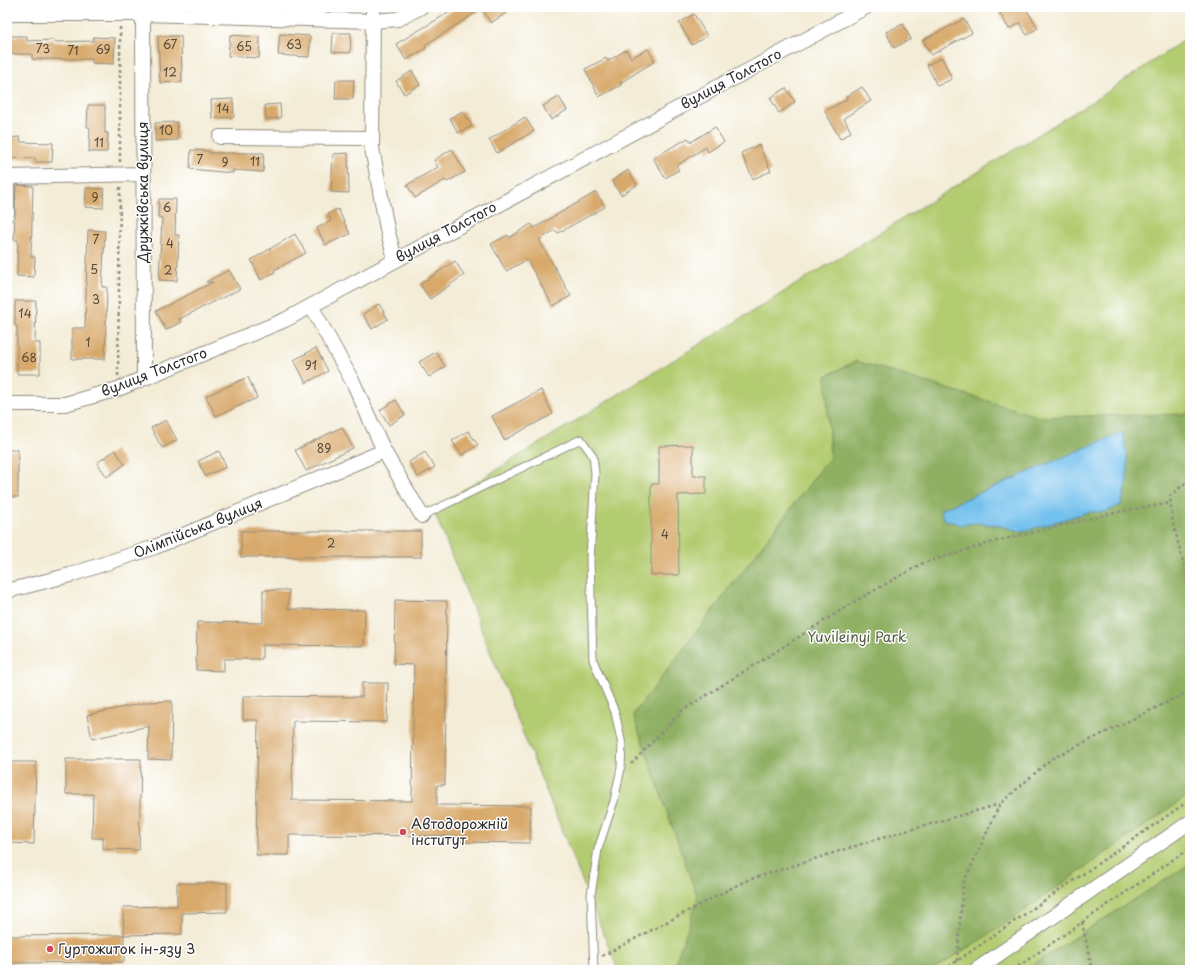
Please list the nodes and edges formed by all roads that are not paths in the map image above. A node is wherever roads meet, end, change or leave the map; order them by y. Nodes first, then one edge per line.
1 (373, 7) edge
2 (421, 7) edge
3 (866, 7) edge
4 (143, 11) edge
5 (7, 14) edge
6 (373, 21) junction
7 (220, 137) dead end
8 (372, 138) junction
9 (143, 174) junction
10 (7, 177) edge
11 (7, 214) edge
12 (395, 259) junction
13 (311, 306) junction
14 (144, 377) junction
15 (7, 404) edge
16 (384, 451) junction
17 (422, 516) joint
18 (7, 591) edge
19 (1190, 822) edge
20 (594, 970) edge
21 (976, 970) edge

1 - 6 street
2 - 6 street
3 - 12 street, вулиця Толстого
4 - 5 street
4 - 6 street
4 - 9 street, Дружківська вулиця
6 - 8 street
7 - 8 street
8 - 12 street
9 - 10 street
9 - 14 street, Дружківська вулиця
10 - 11 street
12 - 13 street, вулиця Толстого
13 - 14 street, вулиця Толстого
13 - 16 street
14 - 15 street, вулиця Толстого
16 - 17 street
16 - 18 street, Олімпійська вулиця
17 - 20 lane
19 - 21 street

